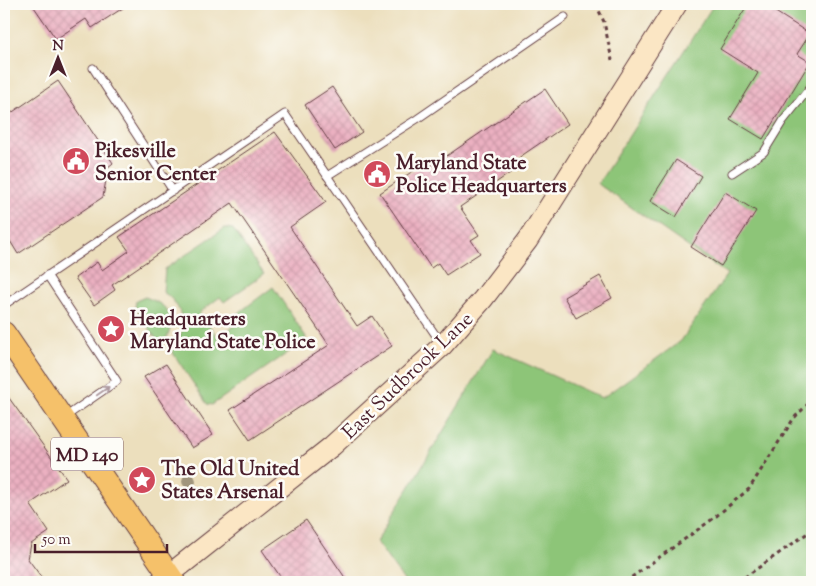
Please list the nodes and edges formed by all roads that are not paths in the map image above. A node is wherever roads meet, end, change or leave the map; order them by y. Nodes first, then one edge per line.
1 (677, 4) edge
2 (805, 4) edge
3 (812, 6) edge
4 (565, 17) dead end
5 (94, 68) dead end
6 (812, 85) edge
7 (732, 174) dead end
8 (327, 176) junction
9 (173, 191) junction
10 (47, 276) junction
11 (4, 305) edge
12 (4, 333) edge
13 (442, 345) junction
14 (62, 418) junction
15 (168, 580) edge

1 - 13 street, East Sudbrook Lane
2 - 3 lane
4 - 8 lane
5 - 9 lane
6 - 7 lane
8 - 9 lane
8 - 13 lane
9 - 10 lane
10 - 11 lane
14 -> 10 lane
12 - 14 main road, MD 140
13 - 15 street, East Sudbrook Lane
14 - 15 main road, MD 140

